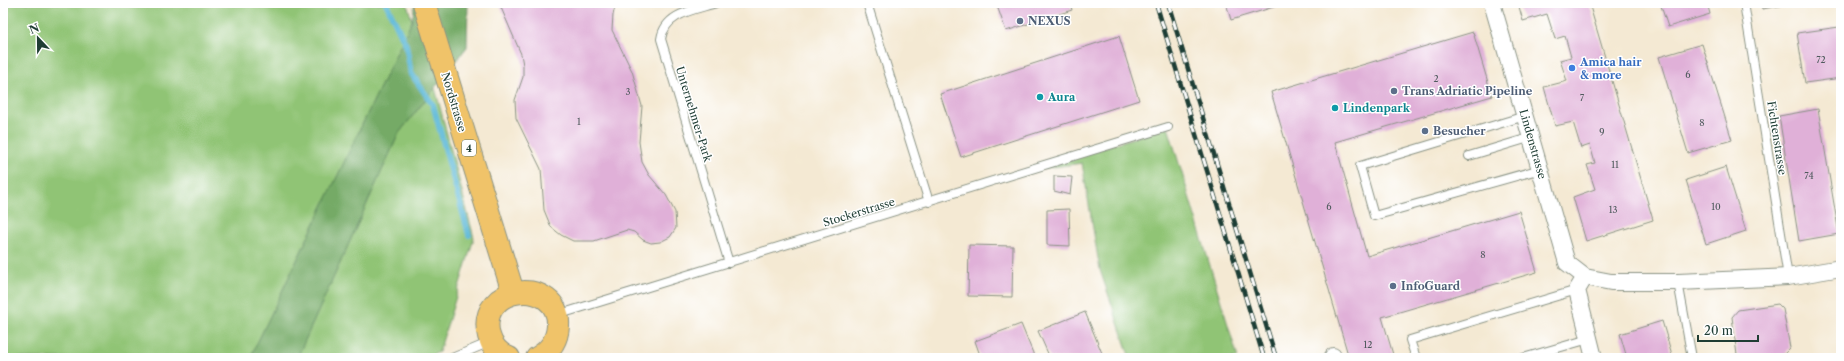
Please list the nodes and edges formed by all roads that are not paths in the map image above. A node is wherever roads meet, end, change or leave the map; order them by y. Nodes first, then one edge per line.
1 (424, 3) edge
2 (716, 3) edge
3 (868, 3) edge
4 (1492, 3) edge
5 (1744, 3) edge
6 (1525, 116) junction
7 (1168, 127) dead end
8 (1532, 137) junction
9 (1469, 156) dead end
10 (1541, 169) junction
11 (928, 202) junction
12 (729, 263) junction
13 (1841, 268) edge
14 (1788, 277) junction
15 (1678, 282) junction
16 (1581, 284) junction
17 (513, 292) junction
18 (556, 315) junction
19 (1589, 339) junction
20 (491, 341) junction
21 (452, 358) edge
22 (509, 358) edge
23 (537, 358) edge
24 (1416, 358) edge
25 (1523, 358) edge
26 (1594, 358) edge
27 (1692, 358) edge

1 - 17 main road, Nordstrasse / 4
2 - 12 lane, Unternehmer-Park
3 - 11 lane
4 - 6 street, Lindenstrasse
5 - 14 lane, Fichtenstrasse
6 - 8 street, Lindenstrasse
6 - 10 lane
7 - 11 lane, Stockerstrasse
8 - 9 lane
8 - 10 street, Lindenstrasse
10 - 16 street, Lindenstrasse
11 - 12 lane, Stockerstrasse
12 - 18 lane, Stockerstrasse
13 - 14 street, Lindenstrasse
14 - 15 street, Lindenstrasse
15 - 16 street, Lindenstrasse
15 - 27 lane
16 - 19 street
16 - 24 lane
17 - 18 main road
17 - 20 main road
18 - 23 main road
19 - 25 lane
19 - 26 street
20 - 21 lane
20 - 22 main road

